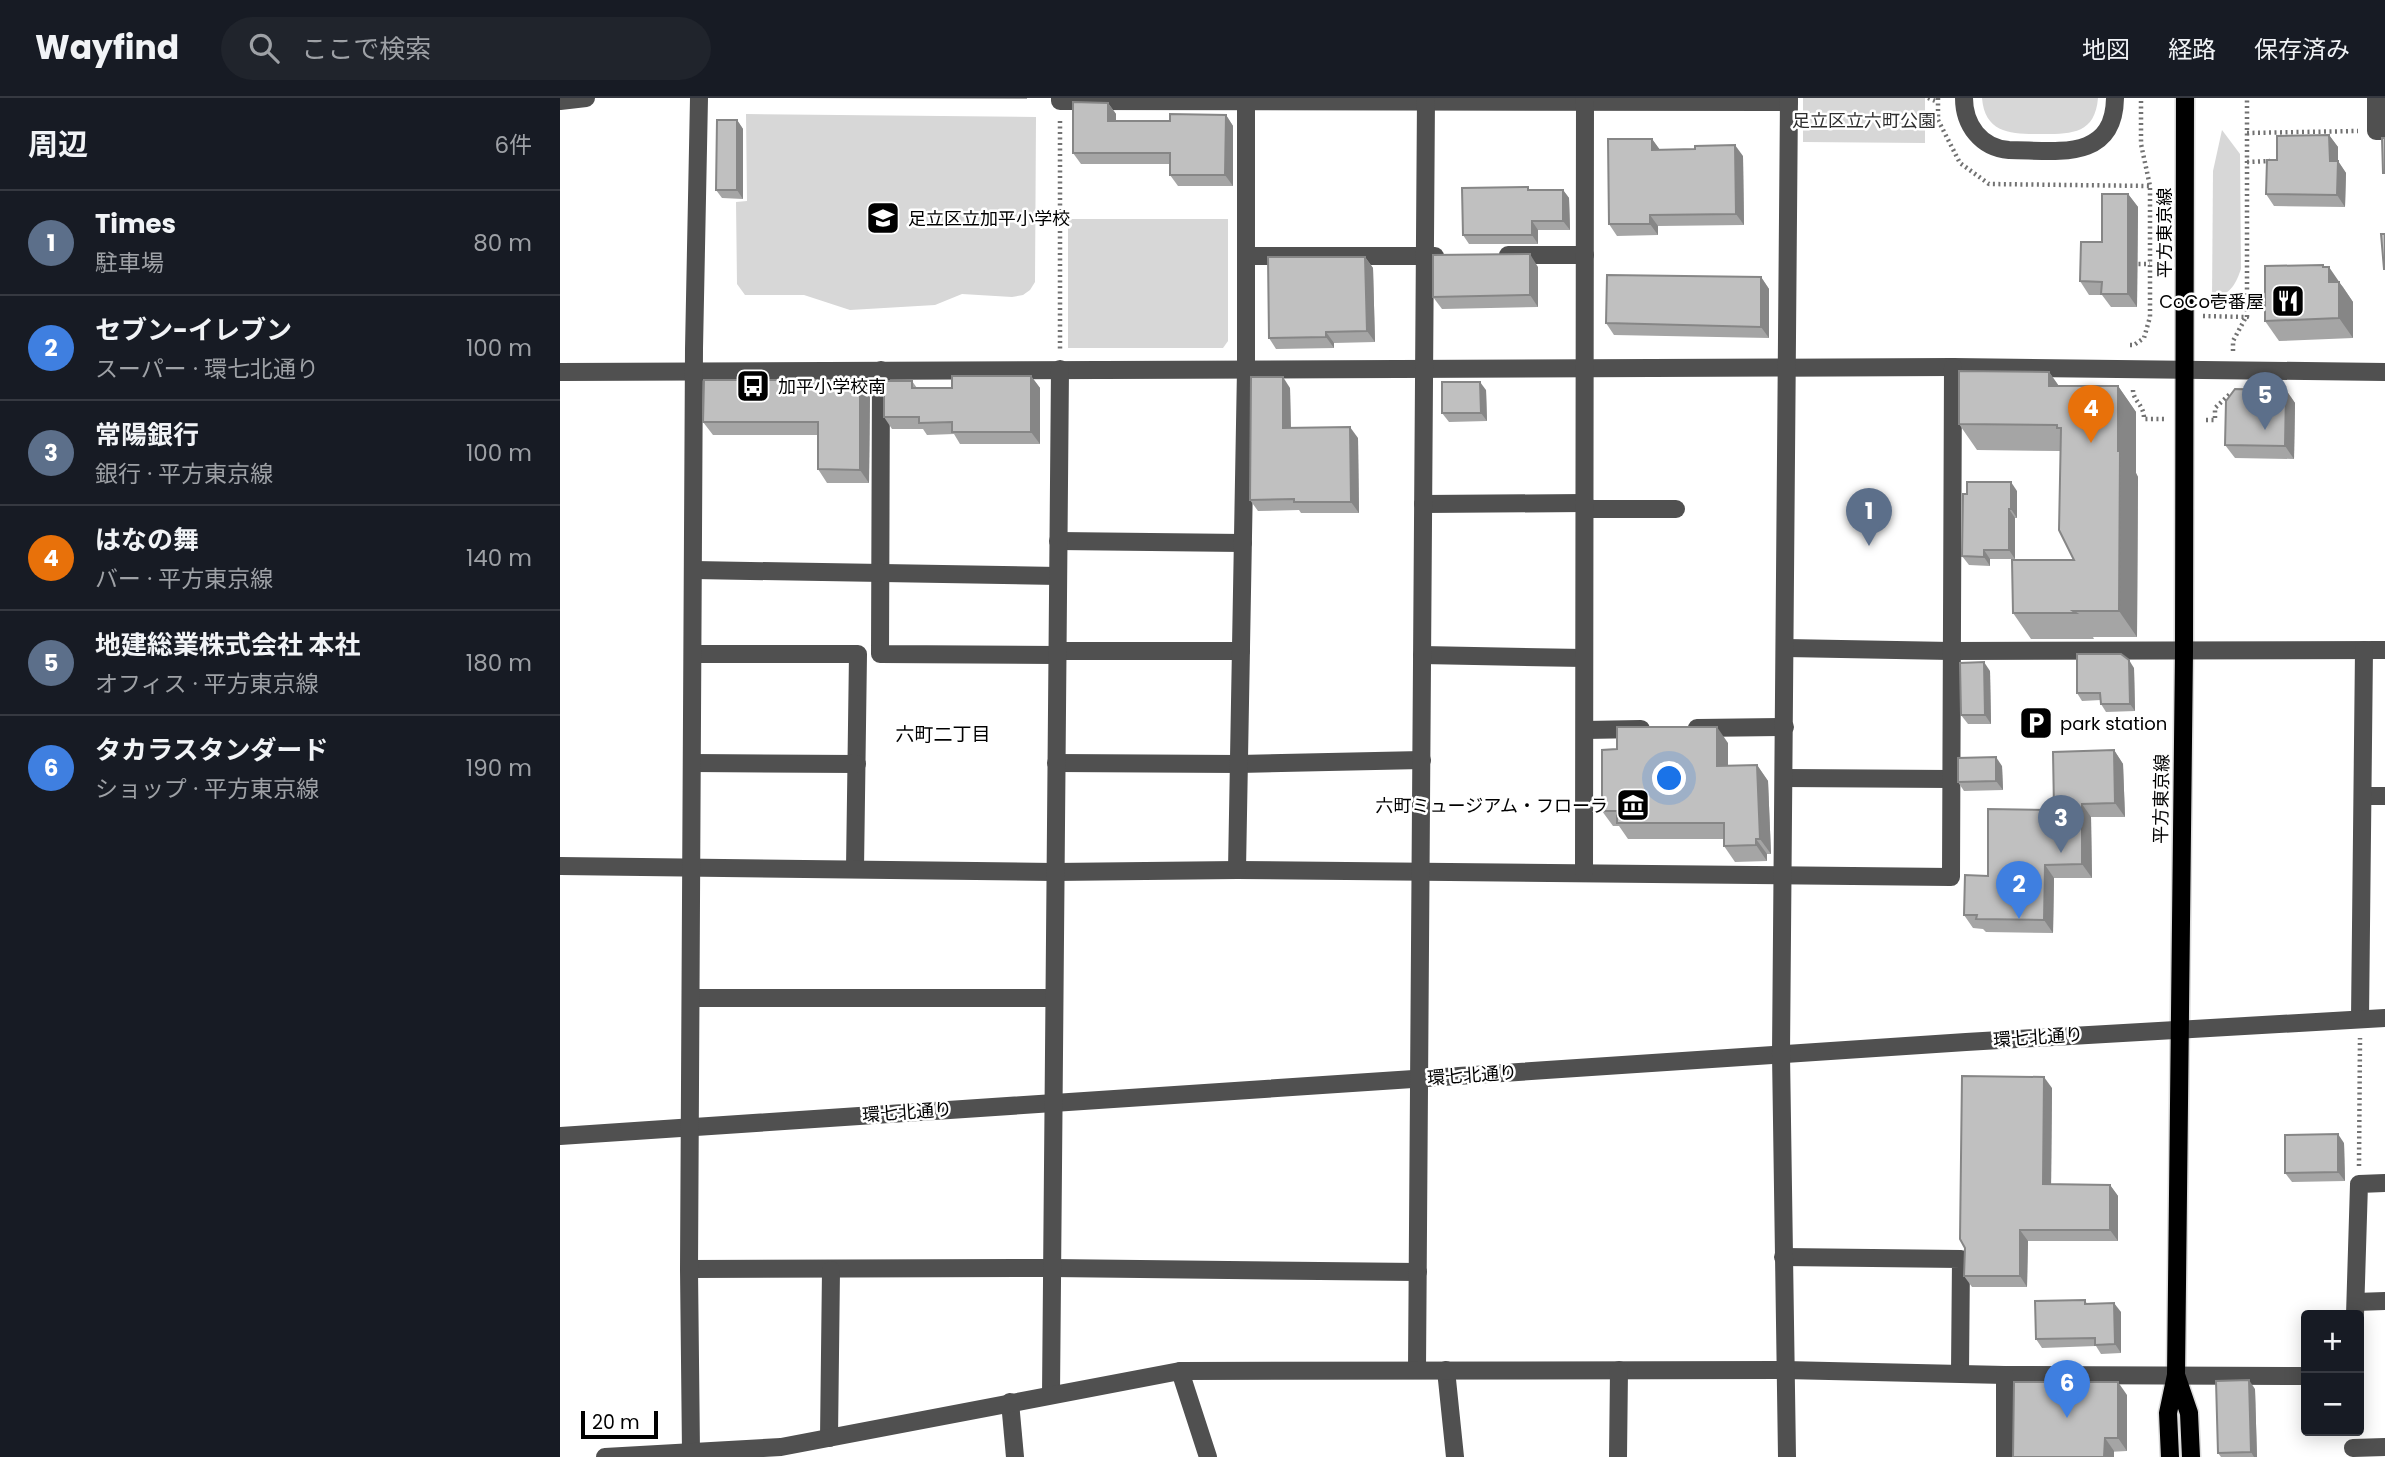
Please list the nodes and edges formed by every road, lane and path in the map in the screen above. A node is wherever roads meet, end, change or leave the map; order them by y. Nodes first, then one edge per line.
1 (586, 98) edge
2 (699, 98) edge
3 (1928, 98) edge
4 (1964, 98) edge
5 (2115, 98) edge
6 (2141, 98) edge
7 (2185, 98) edge
8 (2247, 98) edge
9 (2376, 98) edge
10 (1426, 99) edge
11 (1060, 100) edge
12 (1246, 100) edge
13 (1585, 100) edge
14 (1789, 100) edge
15 (560, 102) edge
16 (1938, 102) dead end
17 (2381, 131) edge
18 (2247, 133) junction
19 (2273, 161) edge
20 (2247, 162) junction
21 (1492, 255) edge
22 (1585, 255) junction
23 (1247, 256) junction
24 (1426, 256) junction
25 (1452, 256) edge
26 (2125, 264) edge
27 (2150, 264) junction
28 (2185, 316) junction
29 (2150, 317) junction
30 (2126, 345) dead end
31 (1953, 367) junction
32 (1586, 368) junction
33 (1060, 369) junction
34 (1246, 369) junction
35 (1424, 369) junction
36 (1786, 369) junction
37 (2185, 369) junction
38 (695, 370) junction
39 (881, 370) junction
40 (560, 372) edge
41 (2385, 372) edge
42 (1423, 504) junction
43 (1585, 506) junction
44 (1676, 509) dead end
45 (1058, 541) junction
46 (1243, 543) junction
47 (694, 570) junction
48 (880, 573) junction
49 (1058, 576) junction
50 (1786, 648) junction
51 (2364, 650) junction
52 (2385, 650) edge
53 (1241, 651) junction
54 (1951, 651) junction
55 (2184, 651) junction
56 (1057, 653) junction
57 (694, 654) junction
58 (858, 654) junction
59 (880, 654) junction
60 (1422, 655) junction
61 (1584, 658) junction
62 (1785, 727) junction
63 (1585, 730) junction
64 (1422, 760) junction
65 (693, 763) junction
66 (1056, 763) junction
67 (857, 764) junction
68 (1239, 764) junction
69 (1784, 778) junction
70 (1951, 779) junction
71 (2363, 796) junction
72 (2385, 796) edge
73 (560, 866) edge
74 (693, 867) junction
75 (855, 869) junction
76 (1584, 869) junction
77 (1237, 870) junction
78 (1054, 872) junction
79 (1422, 872) junction
80 (1783, 875) junction
81 (691, 998) junction
82 (1054, 998) junction
83 (2385, 1018) edge
84 (2360, 1019) junction
85 (2179, 1028) junction
86 (1781, 1054) junction
87 (1420, 1078) junction
88 (1053, 1102) junction
89 (690, 1127) junction
90 (560, 1136) edge
91 (2385, 1183) edge
92 (2359, 1184) junction
93 (1783, 1257) junction
94 (1052, 1268) junction
95 (689, 1269) junction
96 (831, 1270) junction
97 (1418, 1272) junction
98 (2385, 1301) edge
99 (2355, 1309) edge
100 (1417, 1370) junction
101 (1446, 1370) junction
102 (1619, 1370) junction
103 (1785, 1370) junction
104 (1180, 1371) junction
105 (1960, 1372) junction
106 (2005, 1375) junction
107 (2176, 1376) junction
108 (2301, 1376) edge
109 (1051, 1395) junction
110 (1010, 1402) junction
111 (829, 1438) junction
112 (2353, 1445) edge
113 (2385, 1447) edge
114 (691, 1452) junction
115 (605, 1457) edge
116 (613, 1457) edge
117 (1015, 1457) edge
118 (1208, 1457) edge
119 (1455, 1457) edge
120 (1618, 1457) edge
121 (1787, 1457) edge
122 (2005, 1457) edge
123 (2170, 1457) edge
124 (2191, 1457) edge

1 - 15 street
2 - 38 street
3 - 16 path
4 - 5 street
6 - 27 path
7 - 28 main road, 平方東京線
8 - 18 path
9 - 17 street
10 - 12 street
10 - 13 street
10 - 24 street
11 - 12 street
11 - 33 path
12 - 23 street
13 - 14 street
13 - 22 street
14 - 36 street
17 - 18 path
18 - 20 path
19 - 20 path
20 - 28 path
21 - 22 street
22 - 32 street
23 - 24 street
23 - 34 street
24 - 25 street
24 - 35 street
26 - 27 path
27 - 29 path
28 - 29 path
28 - 37 main road, 平方東京線
29 - 30 path
31 - 36 street
31 - 37 street
31 - 54 street
32 - 35 street
32 - 36 street
32 - 43 street
33 - 34 street
33 - 39 street
33 - 45 street
34 - 35 street
34 - 46 street
35 - 42 street
36 - 50 street
37 - 41 street
37 - 55 main road, 平方東京線
38 - 39 street
38 - 40 street
38 - 47 street
39 - 48 street
42 - 43 street
42 - 60 street
43 - 44 street
43 - 61 street
45 - 46 street
45 - 49 street
46 - 53 street
47 - 48 street
47 - 57 street
48 - 49 street
48 - 59 street
49 - 56 street
50 - 54 street
50 - 62 street
51 - 52 street
51 - 55 street
51 - 71 street
53 - 56 street
53 - 68 street
54 - 55 street
54 - 70 street
55 - 85 main road, 平方東京線
56 - 59 street
56 - 66 street
57 - 58 street
57 - 65 street
58 - 59 street
58 - 67 street
60 - 61 street
60 - 64 street
61 - 63 street
62 - 63 street
62 - 69 street
63 - 76 street
64 - 68 street
64 - 79 street
65 - 67 street
65 - 74 street
66 - 68 street
66 - 78 street
67 - 75 street
68 - 77 street
69 - 70 street
69 - 80 street
70 - 80 street
71 - 72 street
71 - 84 street
73 - 74 street
74 - 75 street
74 - 81 street
75 - 78 street
76 - 79 street
76 - 80 street
77 - 78 street
77 - 79 street
78 - 82 street
79 - 87 street
80 - 86 street
81 - 82 street
81 - 89 street
82 - 88 street
83 - 84 street, 環七北通り
84 - 85 street, 環七北通り
84 - 92 path
85 - 86 street, 環七北通り
85 - 107 main road, 平方東京線
86 - 87 street, 環七北通り
86 - 93 street
87 - 88 street, 環七北通り
87 - 97 street
88 - 89 street, 環七北通り
88 - 94 street
89 - 90 street, 環七北通り
89 - 95 street
91 - 92 street
92 - 99 street
93 - 103 street
93 - 105 street
94 - 96 street
94 - 97 street
94 - 109 street
95 - 96 street
95 - 114 street
96 - 111 street
97 - 100 street
98 - 99 street
100 - 101 street
100 - 104 street
101 - 102 street
101 - 119 street
102 - 103 street
102 - 120 street
103 - 105 street
103 - 121 street
104 - 109 street
104 - 118 street
105 - 106 street
106 - 107 street
106 - 122 street
107 - 108 street
107 - 123 main road, 平方東京線
107 - 124 main road, 平方東京線
109 - 110 street
110 - 111 street
110 - 117 street
111 - 114 street
112 - 113 street
114 - 116 street
115 - 116 street

